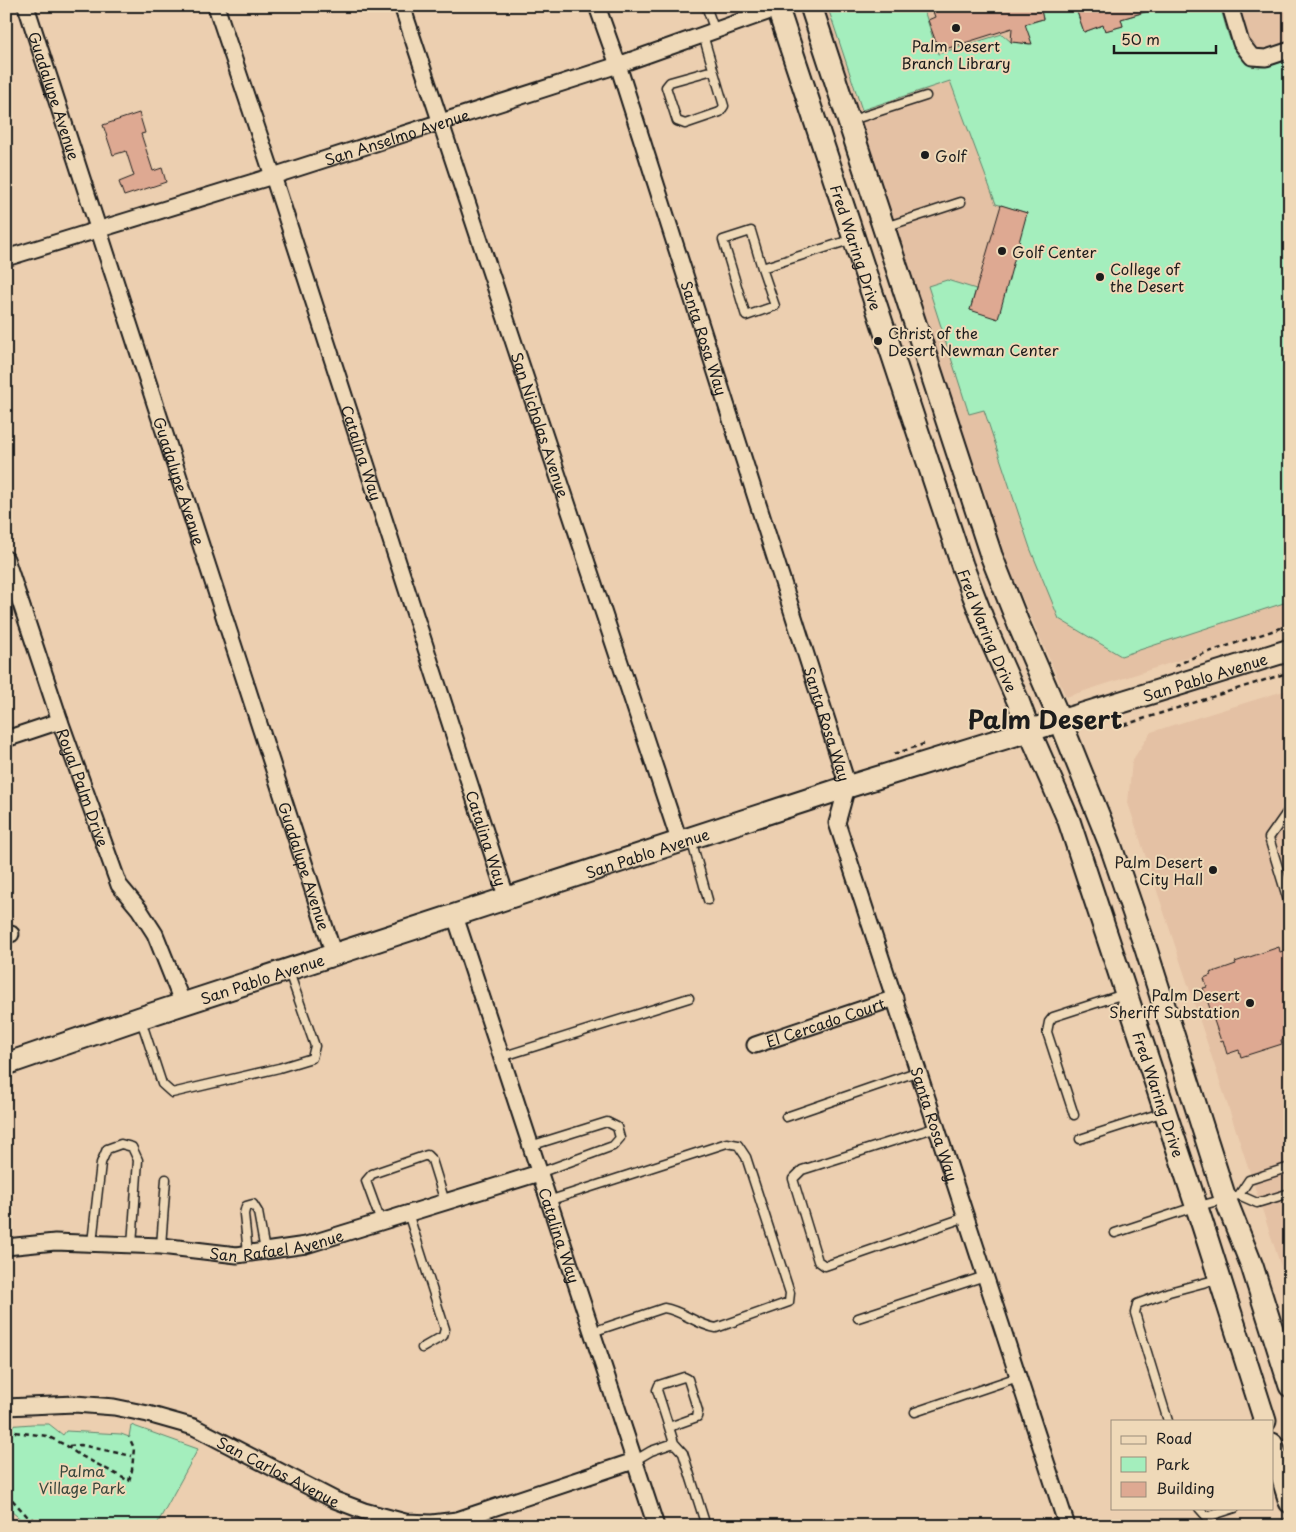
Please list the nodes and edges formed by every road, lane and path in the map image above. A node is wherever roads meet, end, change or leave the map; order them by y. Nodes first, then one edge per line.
1 (26, 6) edge
2 (216, 6) edge
3 (402, 6) edge
4 (597, 6) edge
5 (706, 6) edge
6 (811, 6) edge
7 (1230, 6) edge
8 (780, 7) edge
9 (709, 33) junction
10 (1290, 50) edge
11 (618, 65) junction
12 (713, 70) junction
13 (926, 96) dead end
14 (440, 121) junction
15 (849, 121) junction
16 (273, 176) junction
17 (961, 202) dead end
18 (883, 227) junction
19 (98, 229) junction
20 (854, 239) junction
21 (6, 258) edge
22 (762, 268) junction
23 (6, 559) edge
24 (1290, 650) edge
25 (1290, 672) edge
26 (1060, 720) junction
27 (60, 721) junction
28 (1124, 725) dead end
29 (1029, 730) junction
30 (6, 739) edge
31 (847, 787) junction
32 (1290, 808) edge
33 (685, 841) junction
34 (507, 899) junction
35 (708, 900) dead end
36 (1290, 908) edge
37 (455, 916) junction
38 (334, 955) junction
39 (288, 970) junction
40 (1126, 994) junction
41 (689, 998) dead end
42 (895, 998) junction
43 (183, 1004) junction
44 (140, 1018) junction
45 (754, 1045) dead end
46 (501, 1057) junction
47 (6, 1064) edge
48 (919, 1071) junction
49 (1165, 1112) junction
50 (1074, 1115) dead end
51 (786, 1117) dead end
52 (937, 1127) junction
53 (1080, 1139) dead end
54 (530, 1146) junction
55 (1290, 1167) edge
56 (539, 1173) junction
57 (166, 1179) dead end
58 (1290, 1193) edge
59 (1232, 1197) junction
60 (445, 1202) junction
61 (548, 1202) junction
62 (1196, 1207) junction
63 (408, 1213) junction
64 (966, 1217) junction
65 (380, 1222) junction
66 (1115, 1233) dead end
67 (92, 1243) junction
68 (132, 1245) junction
69 (161, 1246) junction
70 (6, 1247) edge
71 (265, 1251) junction
72 (248, 1253) junction
73 (986, 1276) junction
74 (1220, 1279) junction
75 (858, 1318) dead end
76 (591, 1332) junction
77 (422, 1348) dead end
78 (1018, 1377) junction
79 (1290, 1386) edge
80 (6, 1407) edge
81 (915, 1412) dead end
82 (1168, 1420) edge
83 (1265, 1420) edge
84 (669, 1427) junction
85 (6, 1431) edge
86 (129, 1437) dead end
87 (674, 1443) junction
88 (67, 1446) junction
89 (1274, 1450) edge
90 (132, 1456) junction
91 (634, 1462) junction
92 (6, 1493) edge
93 (1290, 1502) edge
94 (1201, 1510) edge
95 (1229, 1510) edge
96 (46, 1526) edge
97 (656, 1526) edge
98 (706, 1526) edge
99 (1067, 1526) edge

1 - 19 street, Guadalupe Avenue
2 - 16 street, Catalina Way
3 - 14 street, San Nicholas Avenue
4 - 11 street, Santa Rosa Way
5 - 9 lane
6 - 15 main road, Fred Waring Drive
7 - 10 street
8 - 9 street, San Anselmo Avenue
8 - 20 main road, Fred Waring Drive
9 - 11 street, San Anselmo Avenue
9 - 12 lane
11 - 14 street, San Anselmo Avenue
11 - 31 street, Santa Rosa Way
12 - 12 lane
13 - 15 lane
14 - 16 street, San Anselmo Avenue
14 - 33 street, San Nicholas Avenue
15 - 18 main road, Fred Waring Drive
16 - 19 street, San Anselmo Avenue
16 - 34 street, Catalina Way
17 - 18 lane
18 - 26 main road, Fred Waring Drive
19 - 21 street, San Anselmo Avenue
19 - 38 street, Guadalupe Avenue
20 - 22 lane
20 - 29 main road, Fred Waring Drive
22 - 22 lane
23 - 27 street, Royal Palm Drive
24 - 26 main road, San Pablo Avenue
25 - 28 path
26 - 29 main road, San Pablo Avenue
26 - 59 main road, Fred Waring Drive
27 - 30 street
27 - 43 street, Royal Palm Drive
29 - 31 main road, San Pablo Avenue
29 - 40 main road, Fred Waring Drive
31 - 33 main road, San Pablo Avenue
31 - 42 street, Santa Rosa Way
32 - 36 lane
33 - 34 main road, San Pablo Avenue
33 - 35 lane
34 - 37 main road, San Pablo Avenue
37 - 38 main road, San Pablo Avenue
37 - 46 street, Catalina Way
38 - 39 main road, San Pablo Avenue
39 - 43 main road, San Pablo Avenue
39 - 44 lane
40 - 49 main road, Fred Waring Drive
40 - 50 lane
41 - 46 lane
42 - 45 street, El Cercado Court
42 - 48 street, Santa Rosa Way
43 - 44 main road, San Pablo Avenue
44 - 47 main road, San Pablo Avenue
46 - 54 street, Catalina Way
48 - 51 lane
48 - 52 street, Santa Rosa Way
49 - 53 lane
49 - 62 main road, Fred Waring Drive
52 - 64 street, Santa Rosa Way
52 - 64 lane
54 - 56 street, Catalina Way
54 - 56 lane
55 - 59 lane
56 - 60 street, San Rafael Avenue
56 - 61 street, Catalina Way
57 - 69 lane
58 - 59 lane
59 - 62 lane
59 - 79 main road, Fred Waring Drive
60 - 63 street, San Rafael Avenue
60 - 65 lane
61 - 76 street, Catalina Way
61 - 76 lane
62 - 66 lane
62 - 74 main road, Fred Waring Drive
63 - 65 street, San Rafael Avenue
63 - 77 lane
64 - 73 street, Santa Rosa Way
65 - 71 street, San Rafael Avenue
67 - 68 street, San Rafael Avenue
67 - 68 lane
67 - 70 street, San Rafael Avenue
68 - 69 street, San Rafael Avenue
69 - 72 street, San Rafael Avenue
71 - 72 street, San Rafael Avenue
71 - 72 lane
73 - 75 lane
73 - 78 street, Santa Rosa Way
74 - 82 lane
74 - 83 main road, Fred Waring Drive
76 - 91 street, Catalina Way
78 - 81 lane
78 - 99 street, Santa Rosa Way
80 - 91 street, San Carlos Avenue
84 - 84 lane
84 - 87 lane
85 - 88 path
86 - 90 path
87 - 91 lane
87 - 98 lane
88 - 90 path
88 - 90 path
89 - 93 main road
91 - 97 street, Catalina Way
92 - 96 path
94 - 95 lane

